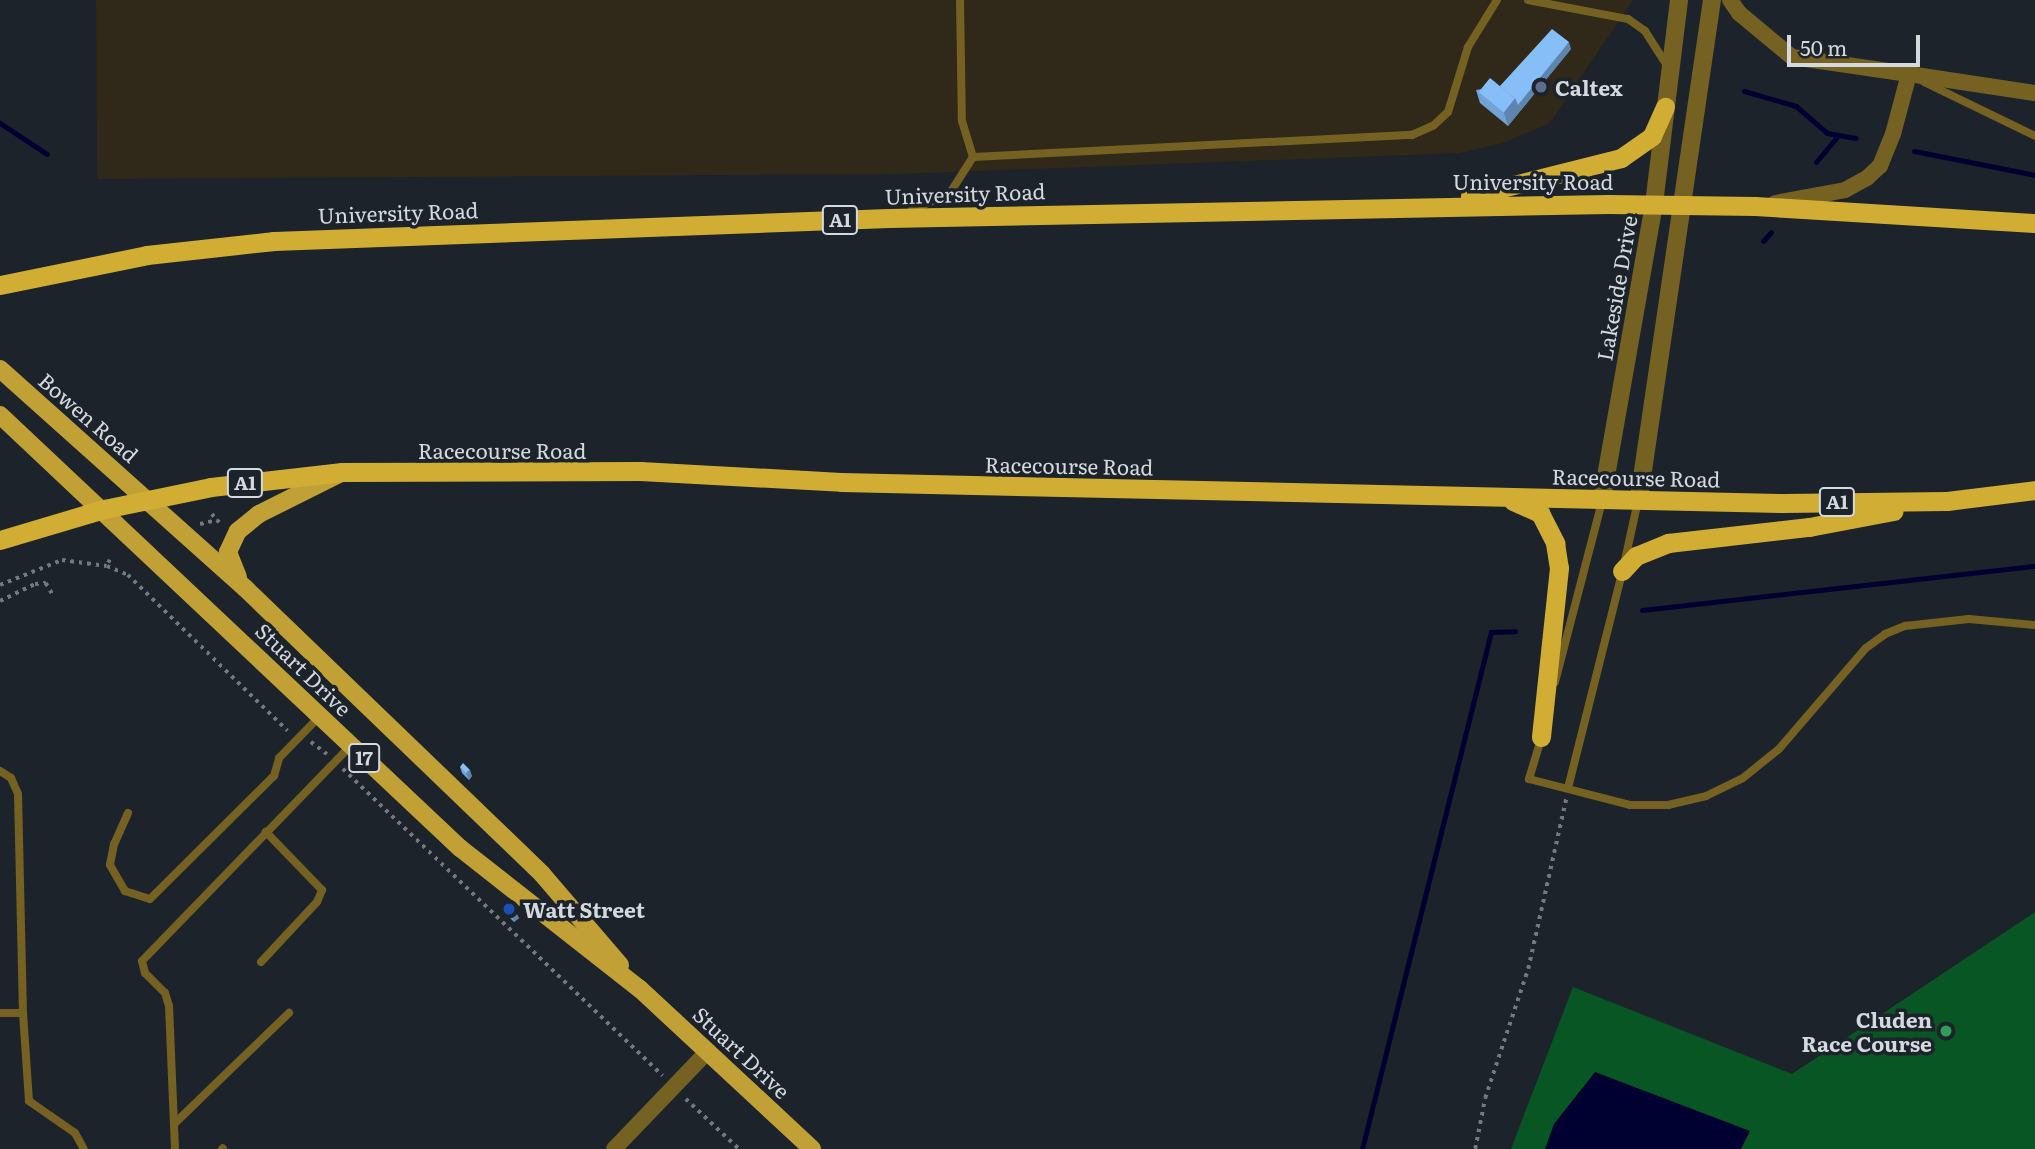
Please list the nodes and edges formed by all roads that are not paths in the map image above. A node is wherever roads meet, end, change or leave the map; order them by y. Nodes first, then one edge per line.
1 (960, 0) edge
2 (1497, 0) edge
3 (1528, 0) edge
4 (1679, 0) edge
5 (1712, 0) edge
6 (1731, 0) edge
7 (1670, 70) junction
8 (1909, 74) junction
9 (2035, 93) edge
10 (1665, 107) junction
11 (2035, 136) edge
12 (973, 157) junction
13 (1442, 204) junction
14 (1654, 204) junction
15 (1684, 205) junction
16 (1755, 206) junction
17 (889, 218) junction
18 (2035, 223) edge
19 (3, 281) edge
20 (0, 369) edge
21 (0, 415) edge
22 (342, 472) junction
23 (2035, 490) edge
24 (1502, 497) junction
25 (1639, 498) junction
26 (1602, 499) junction
27 (149, 500) junction
28 (1947, 501) junction
29 (104, 509) junction
30 (0, 540) edge
31 (1622, 571) junction
32 (246, 588) junction
33 (2035, 625) edge
34 (320, 716) junction
35 (1541, 737) junction
36 (351, 745) junction
37 (0, 771) edge
38 (1568, 788) junction
39 (128, 813) dead end
40 (266, 832) junction
41 (261, 962) dead end
42 (640, 989) junction
43 (0, 1013) edge
44 (23, 1013) junction
45 (289, 1013) dead end
46 (708, 1051) junction
47 (174, 1124) junction
48 (84, 1149) edge
49 (175, 1149) edge
50 (614, 1149) edge
51 (812, 1149) edge

1 - 12 lane
2 - 12 lane
3 - 7 lane
4 - 7 street, Lakeside Drive
5 - 15 street
6 - 8 street
7 - 10 street, Lakeside Drive
8 - 9 street
8 - 11 lane
8 - 16 street
10 - 13 highway
10 - 14 street, Lakeside Drive
12 - 17 lane
13 - 14 highway, University Road / A1
13 - 17 highway, University Road / A1
14 - 15 highway, University Road / A1
14 - 26 street, Lakeside Drive
15 - 16 highway, A1
15 - 25 street
16 - 18 highway, A1
17 - 19 highway, University Road / A1
20 - 27 main road, Bowen Road
21 - 29 main road, 17
22 - 24 highway, Racecourse Road / A1
22 - 27 highway, Racecourse Road / A1
22 - 32 main road
23 - 28 highway, Racecourse Road / A1
24 - 26 highway, Racecourse Road / A1
24 - 35 highway
25 - 26 highway, Racecourse Road / A1
25 - 28 highway, Racecourse Road / A1
25 - 31 lane
26 - 35 lane
27 - 29 highway, Racecourse Road / A1
27 - 32 main road, Stuart Drive
28 - 31 highway
29 - 30 highway, A1
29 - 34 main road, Stuart Drive / 17
31 - 38 lane
32 - 42 main road, Stuart Drive / 17
33 - 38 lane
34 - 36 main road, Stuart Drive / 17
34 - 39 lane
35 - 38 lane
36 - 40 lane
36 - 42 main road, Stuart Drive / 17
37 - 44 lane
40 - 41 lane
40 - 47 lane
42 - 46 main road, Stuart Drive / 17
43 - 44 lane
44 - 48 lane
45 - 47 lane
46 - 50 street
46 - 51 main road, Stuart Drive / 17
47 - 49 lane

